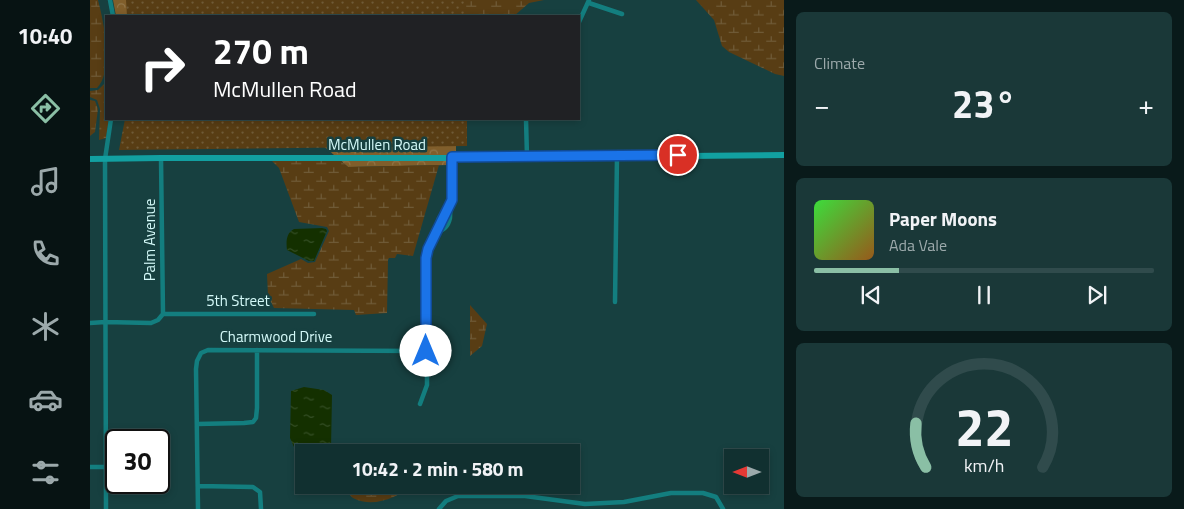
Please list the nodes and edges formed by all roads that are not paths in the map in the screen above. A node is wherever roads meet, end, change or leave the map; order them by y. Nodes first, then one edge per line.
1 (110, 0) edge
2 (589, 2) edge
3 (622, 14) dead end
4 (114, 15) edge
5 (580, 20) edge
6 (112, 120) edge
7 (526, 120) edge
8 (784, 155) edge
9 (617, 156) junction
10 (452, 157) junction
11 (527, 157) junction
12 (161, 158) junction
13 (105, 159) junction
14 (90, 160) edge
15 (452, 200) junction
16 (436, 233) junction
17 (615, 302) dead end
18 (162, 314) junction
19 (314, 314) dead end
20 (105, 322) junction
21 (90, 324) edge
22 (257, 350) junction
23 (426, 351) junction
24 (420, 404) dead end
25 (197, 424) junction
26 (106, 429) edge
27 (90, 467) edge
28 (105, 467) edge
29 (198, 486) junction
30 (106, 494) edge
31 (106, 509) edge
32 (198, 509) edge
33 (261, 509) edge
34 (438, 509) edge
35 (723, 509) edge

1 - 4 street
2 - 3 street
2 - 5 street
6 - 13 street
7 - 11 street
8 - 9 street, McMullen Road
9 - 11 street, McMullen Road
9 - 17 street
10 - 11 street, McMullen Road
10 - 12 street, McMullen Road
10 - 15 street
12 - 13 street, McMullen Road
12 - 18 street, Palm Avenue
13 - 14 street, McMullen Road
13 - 20 street
15 - 16 street
15 - 16 street
16 - 23 street
18 - 19 street, 5th Street
18 - 20 street
20 - 21 street
20 - 26 street
22 - 23 street, Charmwood Drive
22 - 25 street, Charmwood Drive
22 - 25 street
23 - 24 street
25 - 29 street, Charmwood Drive
27 - 28 street
29 - 32 street, Charmwood Drive
29 - 33 street
30 - 31 street
34 - 35 street

